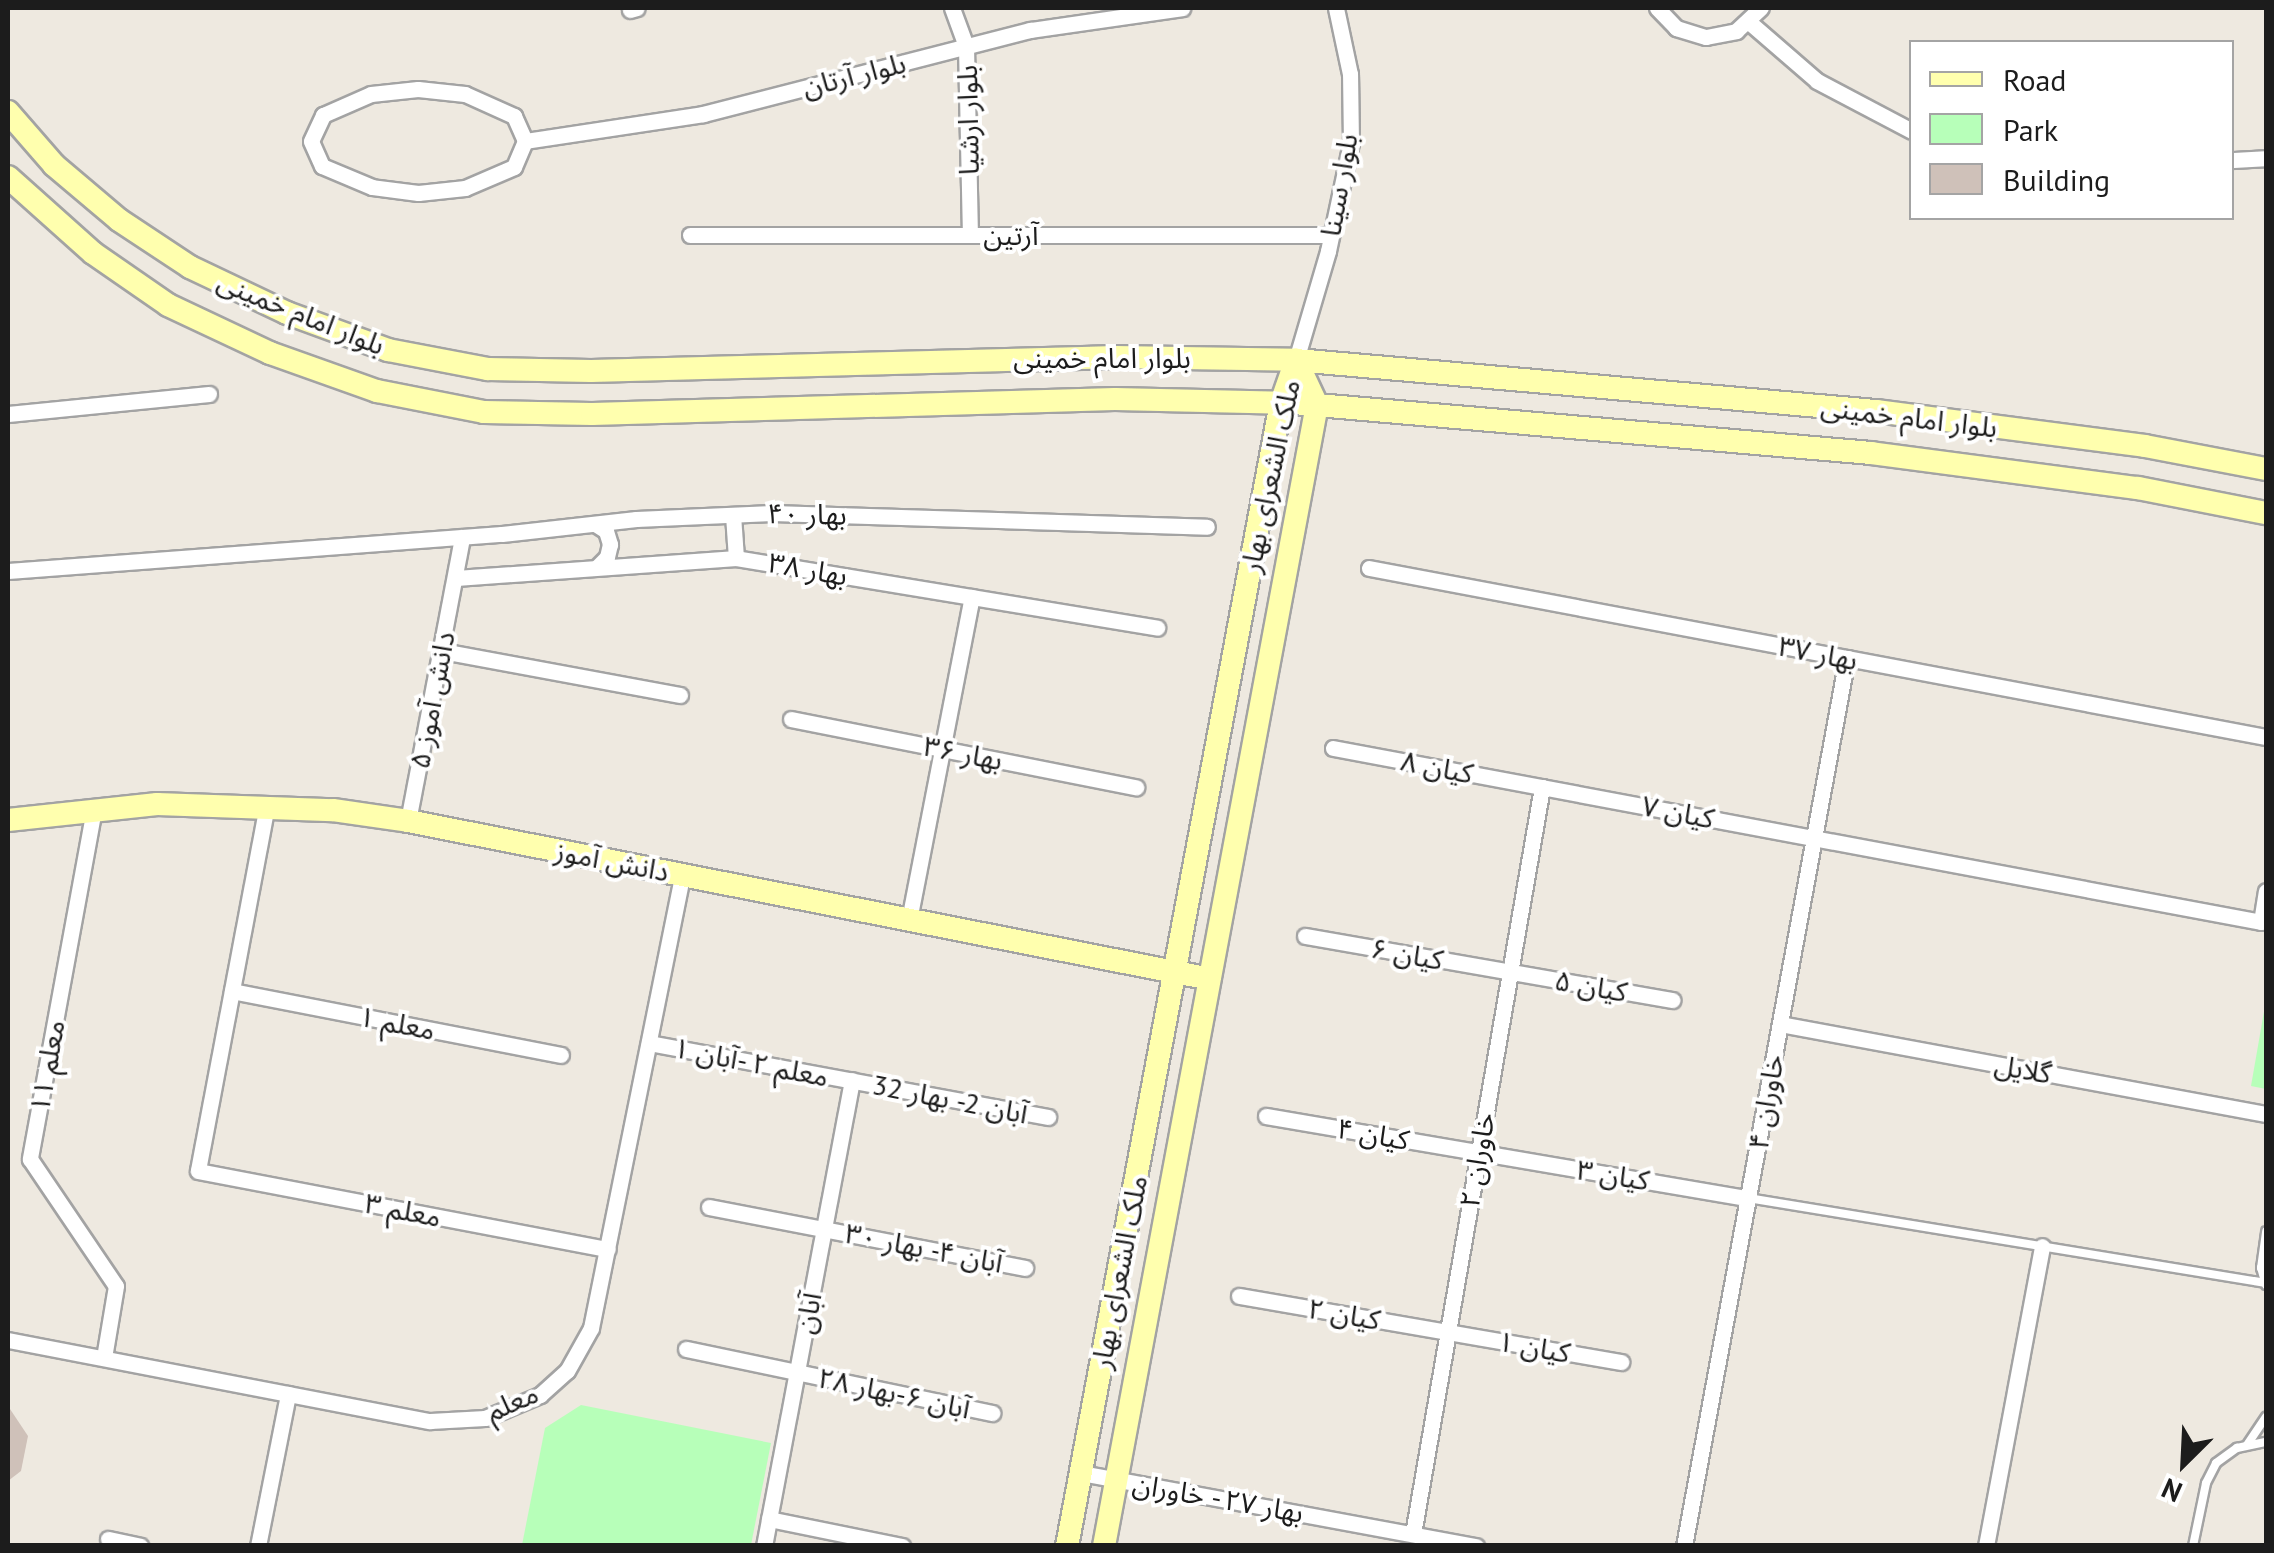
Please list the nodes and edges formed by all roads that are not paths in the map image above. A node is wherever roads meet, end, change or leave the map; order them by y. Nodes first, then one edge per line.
1 (952, 8) edge
2 (1182, 8) edge
3 (1336, 8) edge
4 (1657, 8) edge
5 (1761, 8) edge
6 (1750, 22) junction
7 (966, 46) junction
8 (8, 112) edge
9 (1909, 129) edge
10 (525, 141) junction
11 (2266, 158) edge
12 (2234, 160) edge
13 (8, 177) edge
14 (690, 235) dead end
15 (970, 235) junction
16 (1331, 235) junction
17 (1296, 360) junction
18 (209, 394) dead end
19 (1281, 403) junction
20 (1317, 405) junction
21 (8, 414) edge
22 (2266, 469) edge
23 (2266, 513) edge
24 (733, 515) junction
25 (595, 524) junction
26 (1207, 527) dead end
27 (462, 537) junction
28 (736, 558) junction
29 (598, 566) junction
30 (1369, 568) dead end
31 (8, 571) edge
32 (456, 578) junction
33 (972, 597) junction
34 (1157, 628) dead end
35 (442, 651) junction
36 (1846, 658) junction
37 (680, 695) dead end
38 (791, 719) dead end
39 (2266, 737) edge
40 (1333, 748) dead end
41 (942, 749) junction
42 (1136, 787) dead end
43 (1542, 787) junction
44 (268, 805) junction
45 (94, 809) junction
46 (8, 820) edge
47 (408, 821) junction
48 (1814, 838) junction
49 (682, 875) junction
50 (2266, 892) edge
51 (910, 920) junction
52 (1305, 936) dead end
53 (1175, 972) junction
54 (1510, 972) junction
55 (1210, 979) junction
56 (232, 992) junction
57 (1672, 1000) dead end
58 (1780, 1024) junction
59 (649, 1043) junction
60 (561, 1056) dead end
61 (852, 1080) junction
62 (2266, 1114) edge
63 (1266, 1116) dead end
64 (1048, 1118) dead end
65 (1479, 1153) junction
66 (1748, 1198) junction
67 (709, 1207) dead end
68 (824, 1229) junction
69 (2266, 1231) edge
70 (2042, 1246) junction
71 (608, 1250) junction
72 (1025, 1268) dead end
73 (2266, 1284) edge
74 (1240, 1296) dead end
75 (1448, 1332) junction
76 (8, 1340) edge
77 (686, 1349) dead end
78 (104, 1358) junction
79 (1621, 1362) dead end
80 (797, 1373) junction
81 (288, 1394) junction
82 (992, 1413) dead end
83 (2266, 1417) edge
84 (2266, 1442) edge
85 (2247, 1444) junction
86 (1081, 1472) junction
87 (1116, 1479) junction
88 (769, 1519) junction
89 (1413, 1534) junction
90 (108, 1539) dead end
91 (140, 1546) edge
92 (258, 1546) edge
93 (764, 1546) edge
94 (902, 1546) edge
95 (1068, 1546) edge
96 (1104, 1546) edge
97 (1476, 1546) edge
98 (1684, 1546) edge
99 (1986, 1546) edge
100 (2193, 1546) edge

1 - 7 street, بلوار ارشیا
2 - 7 street, بلوار آرتان
3 - 16 street, بلوار سینا
4 - 6 street
5 - 6 street
6 - 9 street
7 - 10 street, بلوار آرتان
7 - 15 street, بلوار ارشیا
8 - 17 street, بلوار امام خمینی
10 - 10 street
11 - 12 street
13 - 19 street, بلوار امام خمینی
14 - 15 street, آرتین
15 - 16 street, آرتین
16 - 17 street, بلوار سینا
17 - 19 street, ملک الشعرای بهار
17 - 20 street, ملک الشعرای بهار
17 - 22 street, بلوار امام خمینی
18 - 21 street
19 - 20 street, بلوار امام خمینی
19 - 53 street, ملک الشعرای بهار
20 - 23 street, بلوار امام خمینی
20 - 55 street, ملک الشعرای بهار
24 - 25 street, بهار ۴۰
24 - 26 street, بهار ۴۰
24 - 28 street
25 - 27 street, بهار ۴۰
25 - 29 street
27 - 31 street, بهار ۴۰
27 - 32 street, دانش آموز ۵
28 - 29 street, بهار ۳۸
28 - 33 street, بهار ۳۸
29 - 32 street, بهار ۳۸
30 - 36 street, بهار ۳۷
32 - 35 street, دانش آموز ۵
33 - 34 street, بهار ۳۸
33 - 41 street
35 - 37 street
35 - 47 street, دانش آموز ۵
36 - 39 street, بهار ۳۷
36 - 48 street, خاوران ۴
38 - 41 street, بهار ۳۶
40 - 43 street, کیان ۸
41 - 42 street, بهار ۳۶
41 - 51 street
43 - 48 street, کیان ۷
43 - 54 street, خاوران ۲
44 - 45 street, دانش آموز
44 - 47 street, دانش آموز
44 - 56 street
45 - 46 street, دانش آموز
45 - 78 street, معلم ۱۱
47 - 49 street, دانش آموز
48 - 50 street, کیان ۷
48 - 58 street, خاوران ۴
49 - 51 street, دانش آموز
49 - 59 street, معلم
51 - 53 street, دانش آموز
52 - 54 street, کیان ۶
53 - 55 street, دانش آموز
53 - 86 street, ملک الشعرای بهار
54 - 57 street, کیان ۵
54 - 65 street, خاوران ۲
55 - 87 street, ملک الشعرای بهار
56 - 60 street, معلم ۱
56 - 71 street, معلم ۳
58 - 62 street, گلایل
58 - 66 street, خاوران ۴
59 - 61 street, معلم ۲ -آبان ۱
59 - 71 street, معلم
61 - 64 street, آبان 2- بهار 32
61 - 68 street, آبان
63 - 65 street, کیان ۴
65 - 66 street, کیان ۳
65 - 75 street, خاوران ۲
66 - 70 lane
66 - 98 street, خاوران ۴
67 - 68 street, آبان ۴- بهار ۳۰
68 - 72 street, آبان ۴- بهار ۳۰
68 - 80 street, آبان
69 - 73 lane
70 - 73 lane
70 - 99 street
71 - 81 street, معلم
74 - 75 street, کیان ۲
75 - 79 street, کیان ۱
75 - 89 street, خاوران ۲
76 - 78 street, معلم
77 - 80 street, آبان ۶-بهار ۲۸
78 - 81 street, معلم
80 - 82 street, آبان ۶-بهار ۲۸
80 - 88 street, آبان
81 - 92 street
83 - 85 lane
84 - 85 lane
85 - 100 lane
86 - 87 street, بهار ۲۷ - خاوران
86 - 95 street, ملک الشعرای بهار
87 - 89 street, بهار ۲۷ - خاوران
87 - 96 street, ملک الشعرای بهار
88 - 93 street, آبان
88 - 94 street
89 - 97 street, بهار ۲۷ - خاوران
90 - 91 street

